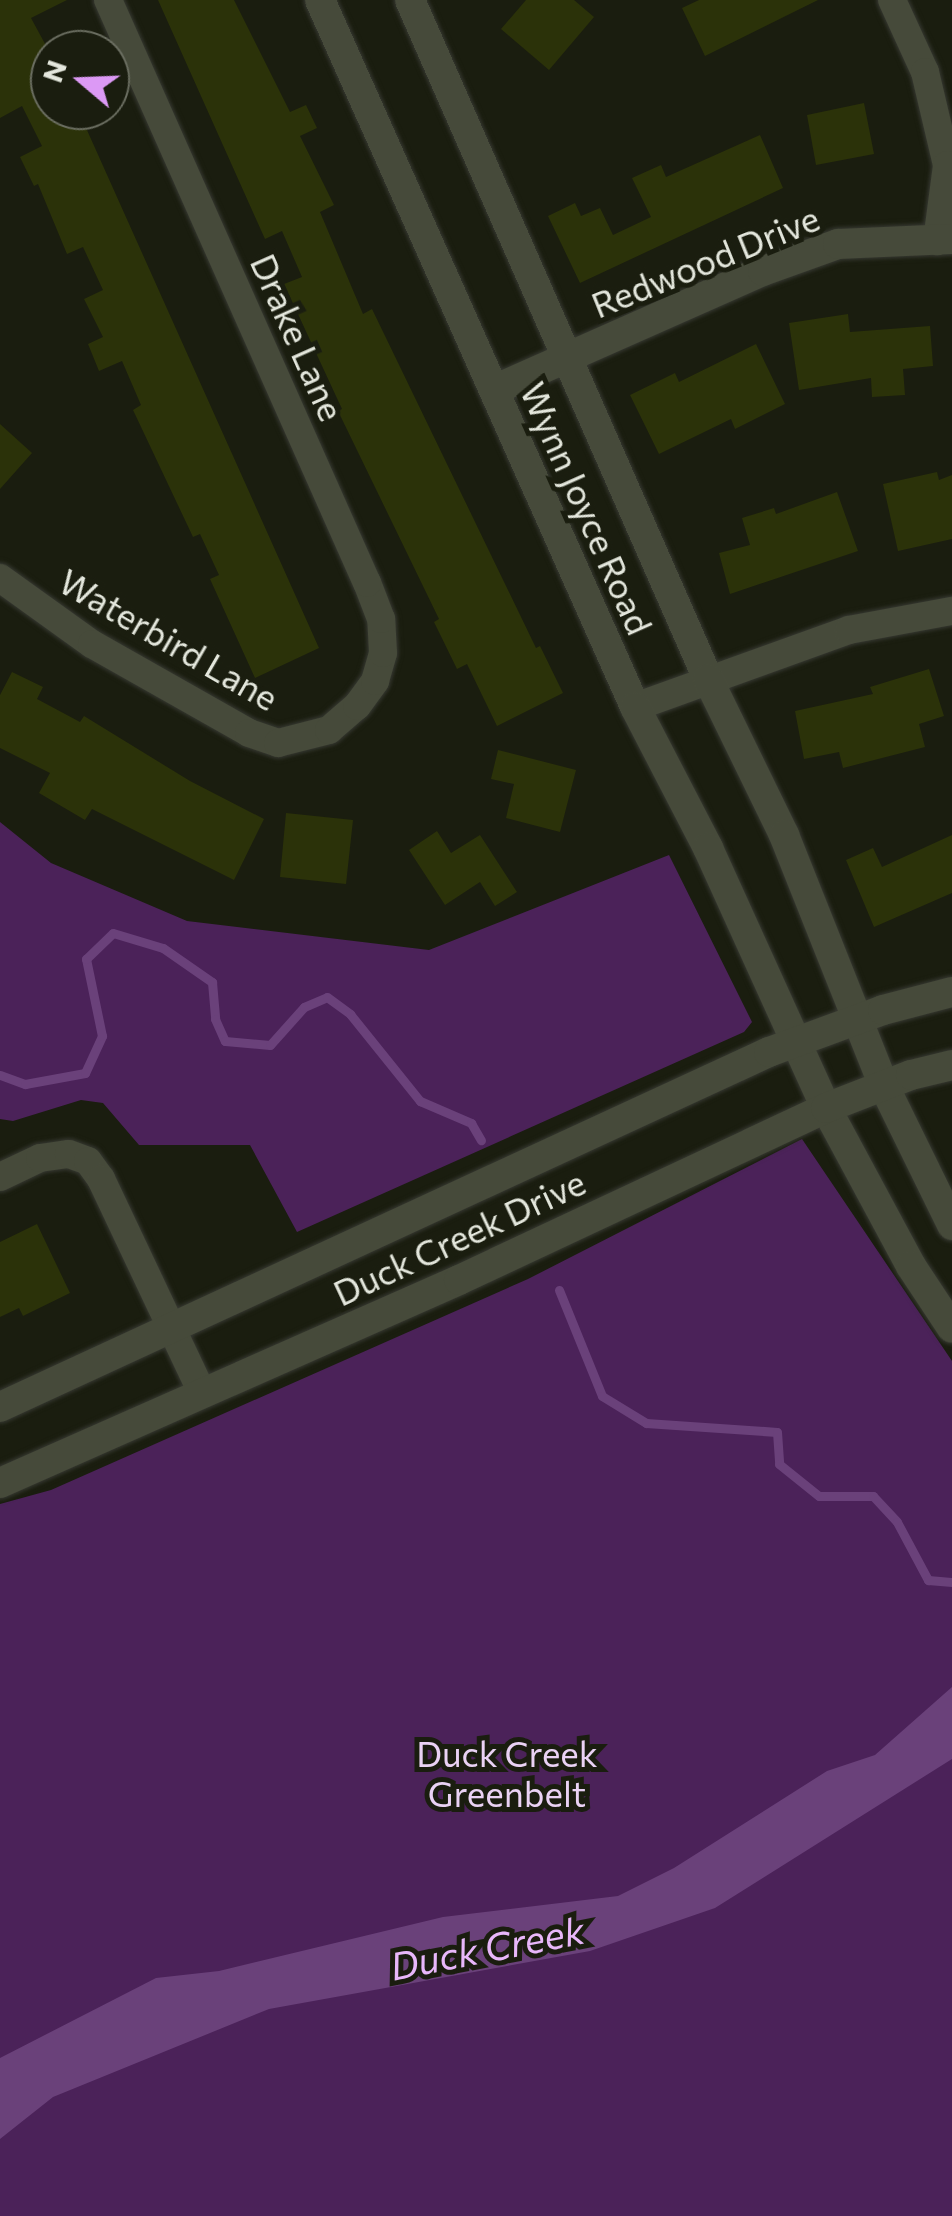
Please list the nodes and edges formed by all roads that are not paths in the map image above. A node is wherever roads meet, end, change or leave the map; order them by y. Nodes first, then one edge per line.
1 (108, 0) edge
2 (320, 0) edge
3 (410, 0) edge
4 (892, 0) edge
5 (945, 240) edge
6 (567, 359) junction
7 (494, 390) junction
8 (0, 578) edge
9 (952, 611) edge
10 (708, 679) junction
11 (357, 706) joint
12 (635, 707) junction
13 (952, 992) edge
14 (856, 1020) junction
15 (795, 1042) junction
16 (952, 1065) edge
17 (884, 1086) junction
18 (826, 1108) junction
19 (0, 1177) edge
20 (952, 1225) edge
21 (952, 1328) edge
22 (171, 1329) junction
23 (202, 1394) junction
24 (0, 1406) edge
25 (0, 1483) edge

1 - 11 street, Drake Lane
2 - 7 main road, Wynn Joyce Road
3 - 6 main road, Wynn Joyce Road
4 - 5 street
5 - 6 main road, Redwood Drive
6 - 7 main road, Redwood Drive
6 - 10 main road, Wynn Joyce Road
7 - 12 main road, Wynn Joyce Road
8 - 11 street, Waterbird Lane
9 - 10 street
10 - 12 street
10 - 14 main road, Wynn Joyce Road
12 - 15 main road, Wynn Joyce Road
13 - 14 main road, Duck Creek Drive
14 - 15 main road, Duck Creek Drive
14 - 17 main road, Wynn Joyce Road
15 - 18 main road, Wynn Joyce Road
15 - 22 main road, Duck Creek Drive
16 - 17 main road, Duck Creek Drive
17 - 18 main road, Duck Creek Drive
17 - 20 main road, Wynn Joyce Road
18 - 21 main road, Wynn Joyce Road
18 - 23 main road, Duck Creek Drive
19 - 22 street
22 - 23 street
22 - 24 main road, Duck Creek Drive
23 - 25 main road, Duck Creek Drive

